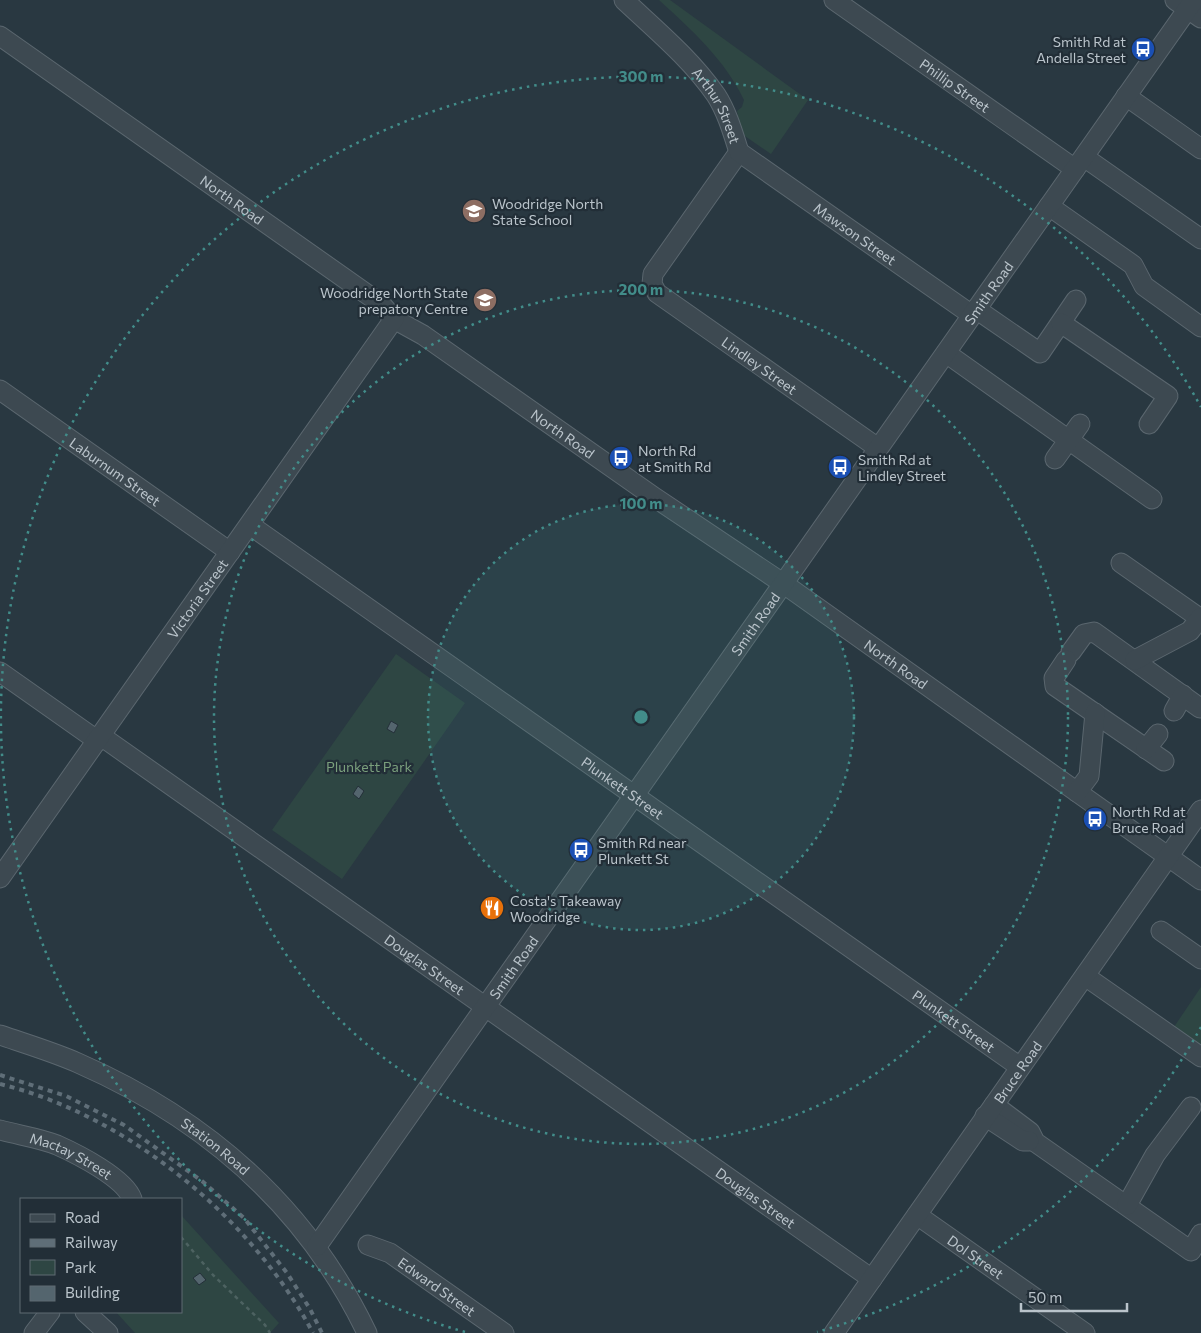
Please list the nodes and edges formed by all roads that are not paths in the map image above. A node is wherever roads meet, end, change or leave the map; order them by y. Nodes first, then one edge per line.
1 (624, 0) edge
2 (834, 0) edge
3 (1190, 7) edge
4 (0, 36) edge
5 (1126, 96) junction
6 (1201, 149) edge
7 (739, 152) junction
8 (1079, 163) junction
9 (1049, 206) junction
10 (1201, 239) edge
11 (653, 274) joint
12 (1076, 300) dead end
13 (974, 312) junction
14 (394, 319) junction
15 (1061, 322) junction
16 (1201, 327) edge
17 (946, 353) junction
18 (0, 390) edge
19 (1080, 424) dead end
20 (1149, 424) dead end
21 (1068, 441) junction
22 (878, 448) junction
23 (1056, 459) dead end
24 (1152, 499) dead end
25 (250, 525) junction
26 (230, 552) junction
27 (1121, 562) dead end
28 (784, 584) junction
29 (1200, 619) edge
30 (1135, 660) junction
31 (0, 672) edge
32 (1200, 708) edge
33 (1095, 714) junction
34 (99, 738) junction
35 (1164, 761) dead end
36 (1077, 792) junction
37 (634, 795) junction
38 (1201, 810) edge
39 (1168, 857) junction
40 (0, 878) edge
41 (1201, 880) edge
42 (1162, 931) dead end
43 (1201, 959) edge
44 (1085, 976) junction
45 (487, 1006) junction
46 (0, 1035) edge
47 (1201, 1057) edge
48 (1020, 1067) junction
49 (1191, 1107) dead end
50 (990, 1110) junction
51 (0, 1130) edge
52 (132, 1198) edge
53 (1127, 1204) junction
54 (917, 1215) junction
55 (1201, 1234) edge
56 (368, 1245) dead end
57 (317, 1246) junction
58 (872, 1278) junction
59 (49, 1313) edge
60 (86, 1313) edge
61 (34, 1333) edge
62 (108, 1333) edge
63 (367, 1333) edge
64 (504, 1333) edge
65 (834, 1333) edge
66 (1085, 1333) edge

1 - 7 street, Arthur Street
2 - 8 street, Phillip Street
3 - 5 street, Smith Road
4 - 14 street, North Road
5 - 6 street
5 - 8 street, Smith Road
7 - 11 street, Arthur Street
7 - 13 street, Mawson Street
8 - 9 street, Smith Road
8 - 10 street, Phillip Street
9 - 13 street, Smith Road
9 - 16 street
11 - 22 street, Lindley Street
12 - 15 street
13 - 15 street, Mawson Street
13 - 17 street, Smith Road
14 - 25 street, Victoria Street
14 - 28 street, North Road
15 - 20 street
17 - 21 street
17 - 22 street, Smith Road
18 - 26 street, Laburnum Street
19 - 21 street
21 - 23 street
21 - 24 street
22 - 28 street, Smith Road
25 - 26 street, Victoria Street
25 - 37 street, Plunkett Street
26 - 34 street, Victoria Street
27 - 29 street
28 - 36 street, North Road
28 - 37 street, Smith Road
29 - 30 street
30 - 32 street
30 - 33 street
31 - 34 street, Douglas Street
33 - 35 street
33 - 36 street
34 - 40 street, Victoria Street
34 - 45 street, Douglas Street
36 - 39 street, North Road
37 - 45 street, Smith Road
37 - 48 street, Plunkett Street
38 - 39 street, Bruce Road
39 - 41 street, North Road
39 - 44 street, Bruce Road
42 - 43 street
44 - 47 street
44 - 48 street, Bruce Road
45 - 57 street, Smith Road
45 - 58 street, Douglas Street
46 - 57 street, Station Road
48 - 50 street, Bruce Road
49 - 53 street
50 - 53 street
50 - 54 street, Bruce Road
51 - 52 street, Mactay Street
53 - 55 street
54 - 58 street, Bruce Road
54 - 66 street, Dol Street
56 - 64 street, Edward Street
57 - 63 street, Station Road
58 - 65 street, Bruce Road
59 - 61 street
60 - 62 street

